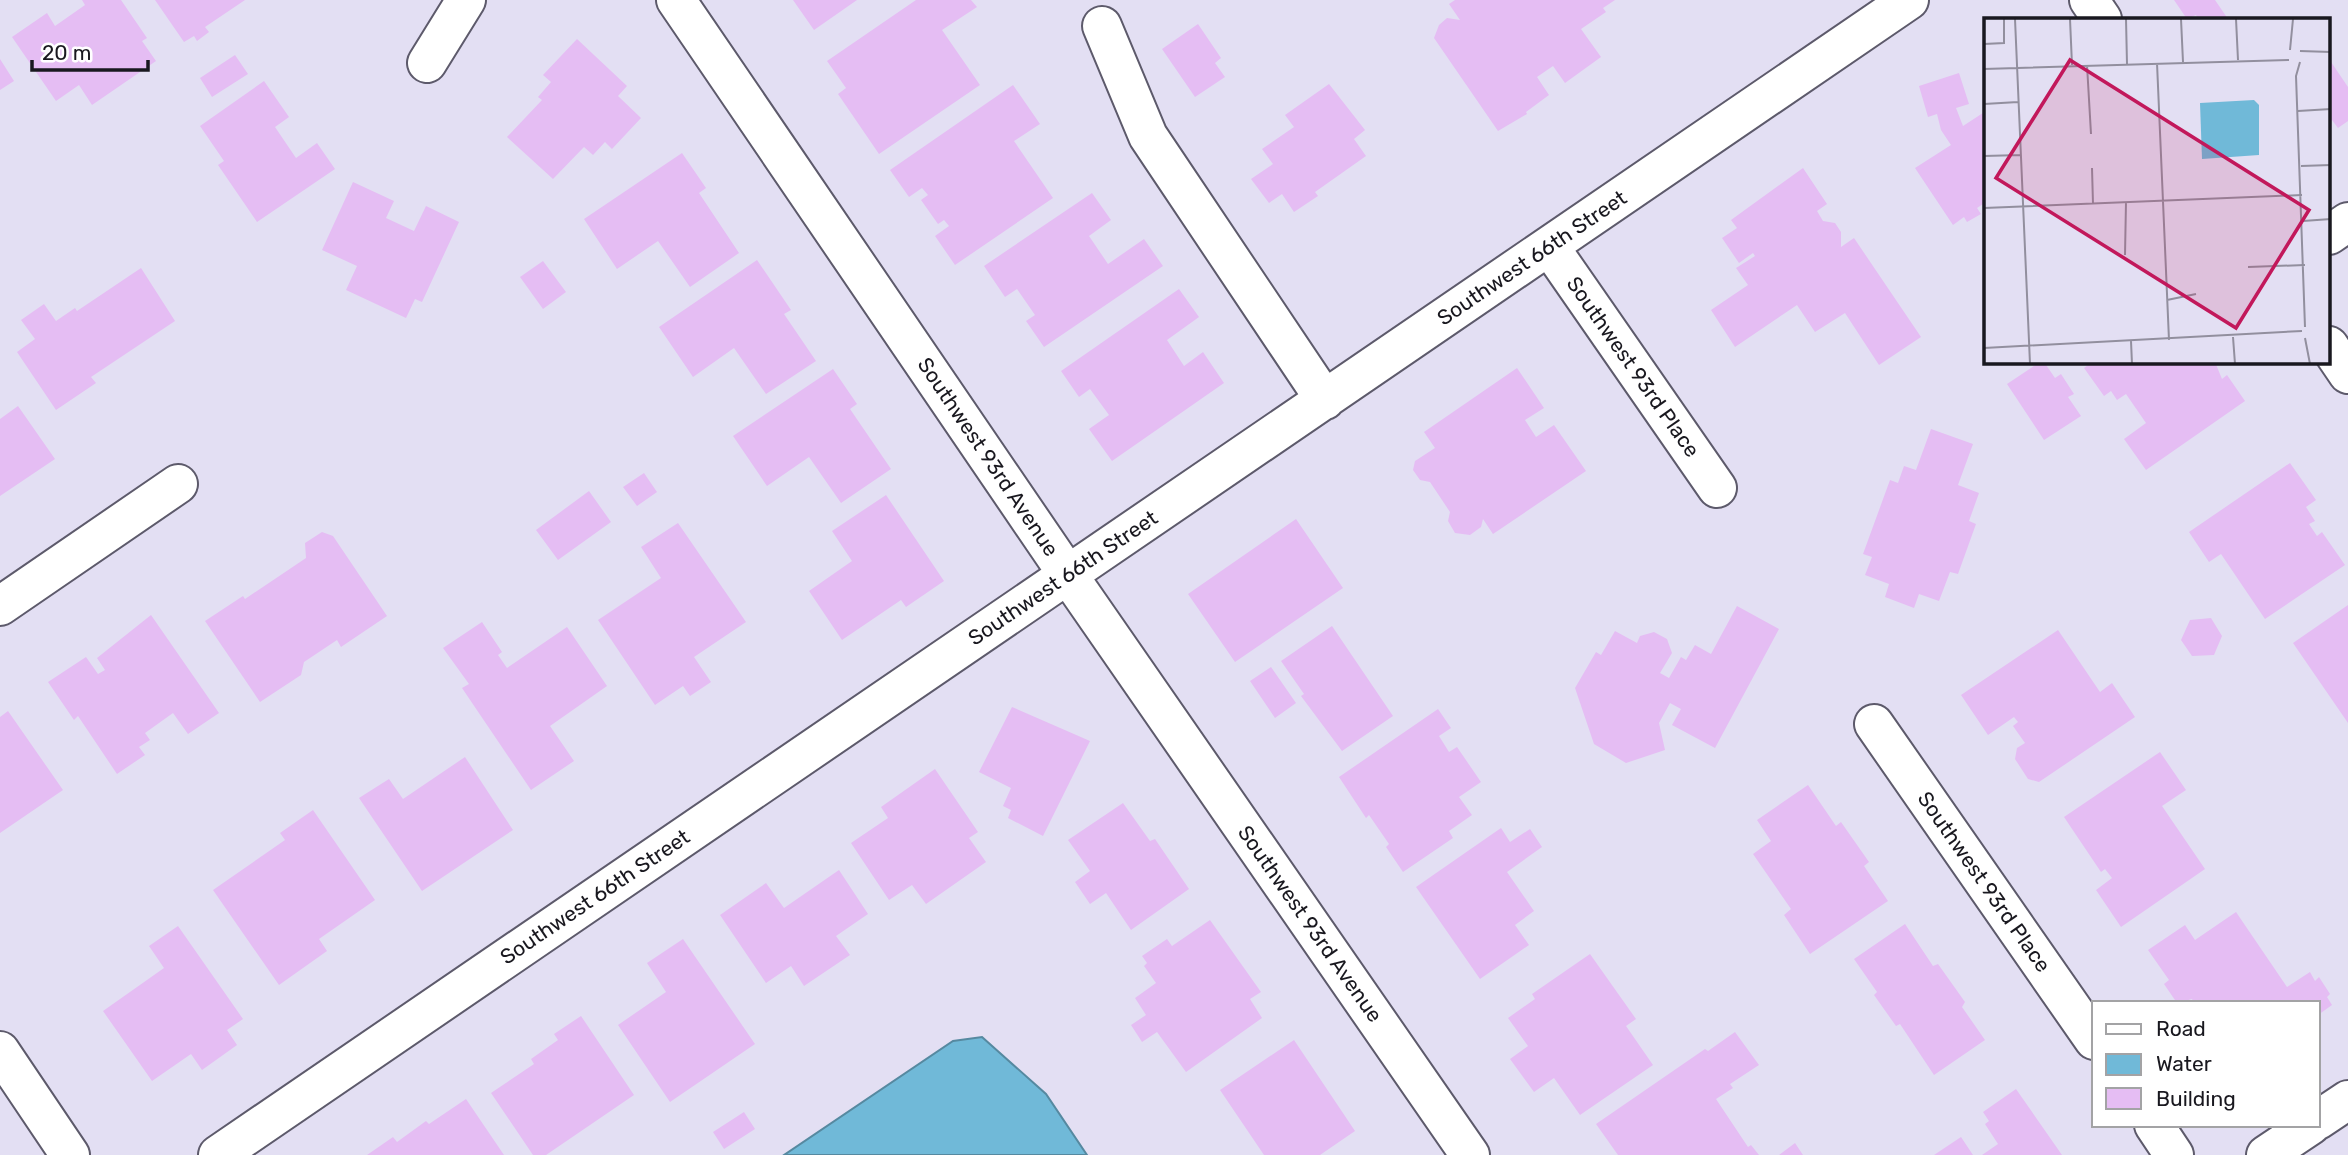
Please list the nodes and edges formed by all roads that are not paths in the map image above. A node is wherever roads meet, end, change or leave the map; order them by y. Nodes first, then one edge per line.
1 (466, 0) edge
2 (676, 0) edge
3 (1909, 0) edge
4 (2089, 0) edge
5 (2101, 18) edge
6 (1102, 26) dead end
7 (428, 63) dead end
8 (2348, 222) edge
9 (2330, 234) edge
10 (1549, 246) junction
11 (2330, 347) edge
12 (2348, 374) edge
13 (1325, 400) junction
14 (178, 484) dead end
15 (1717, 488) dead end
16 (1068, 575) junction
17 (0, 606) edge
18 (1874, 724) dead end
19 (2092, 1037) edge
20 (0, 1051) edge
21 (2348, 1100) edge
22 (2155, 1127) edge
23 (2316, 1132) edge
24 (70, 1155) edge
25 (218, 1155) edge
26 (1470, 1155) edge
27 (2174, 1155) edge
28 (2266, 1155) edge

1 - 7 street
2 - 16 street, Southwest 93rd Avenue
3 - 10 street, Southwest 66th Street
4 - 5 street
6 - 13 street
8 - 9 street
10 - 13 street, Southwest 66th Street
10 - 15 street, Southwest 93rd Place
11 - 12 street
13 - 16 street, Southwest 66th Street
14 - 17 street
16 - 25 street, Southwest 66th Street
16 - 26 street, Southwest 93rd Avenue
18 - 19 street, Southwest 93rd Place
20 - 24 street
21 - 23 street
22 - 27 street
23 - 28 street

